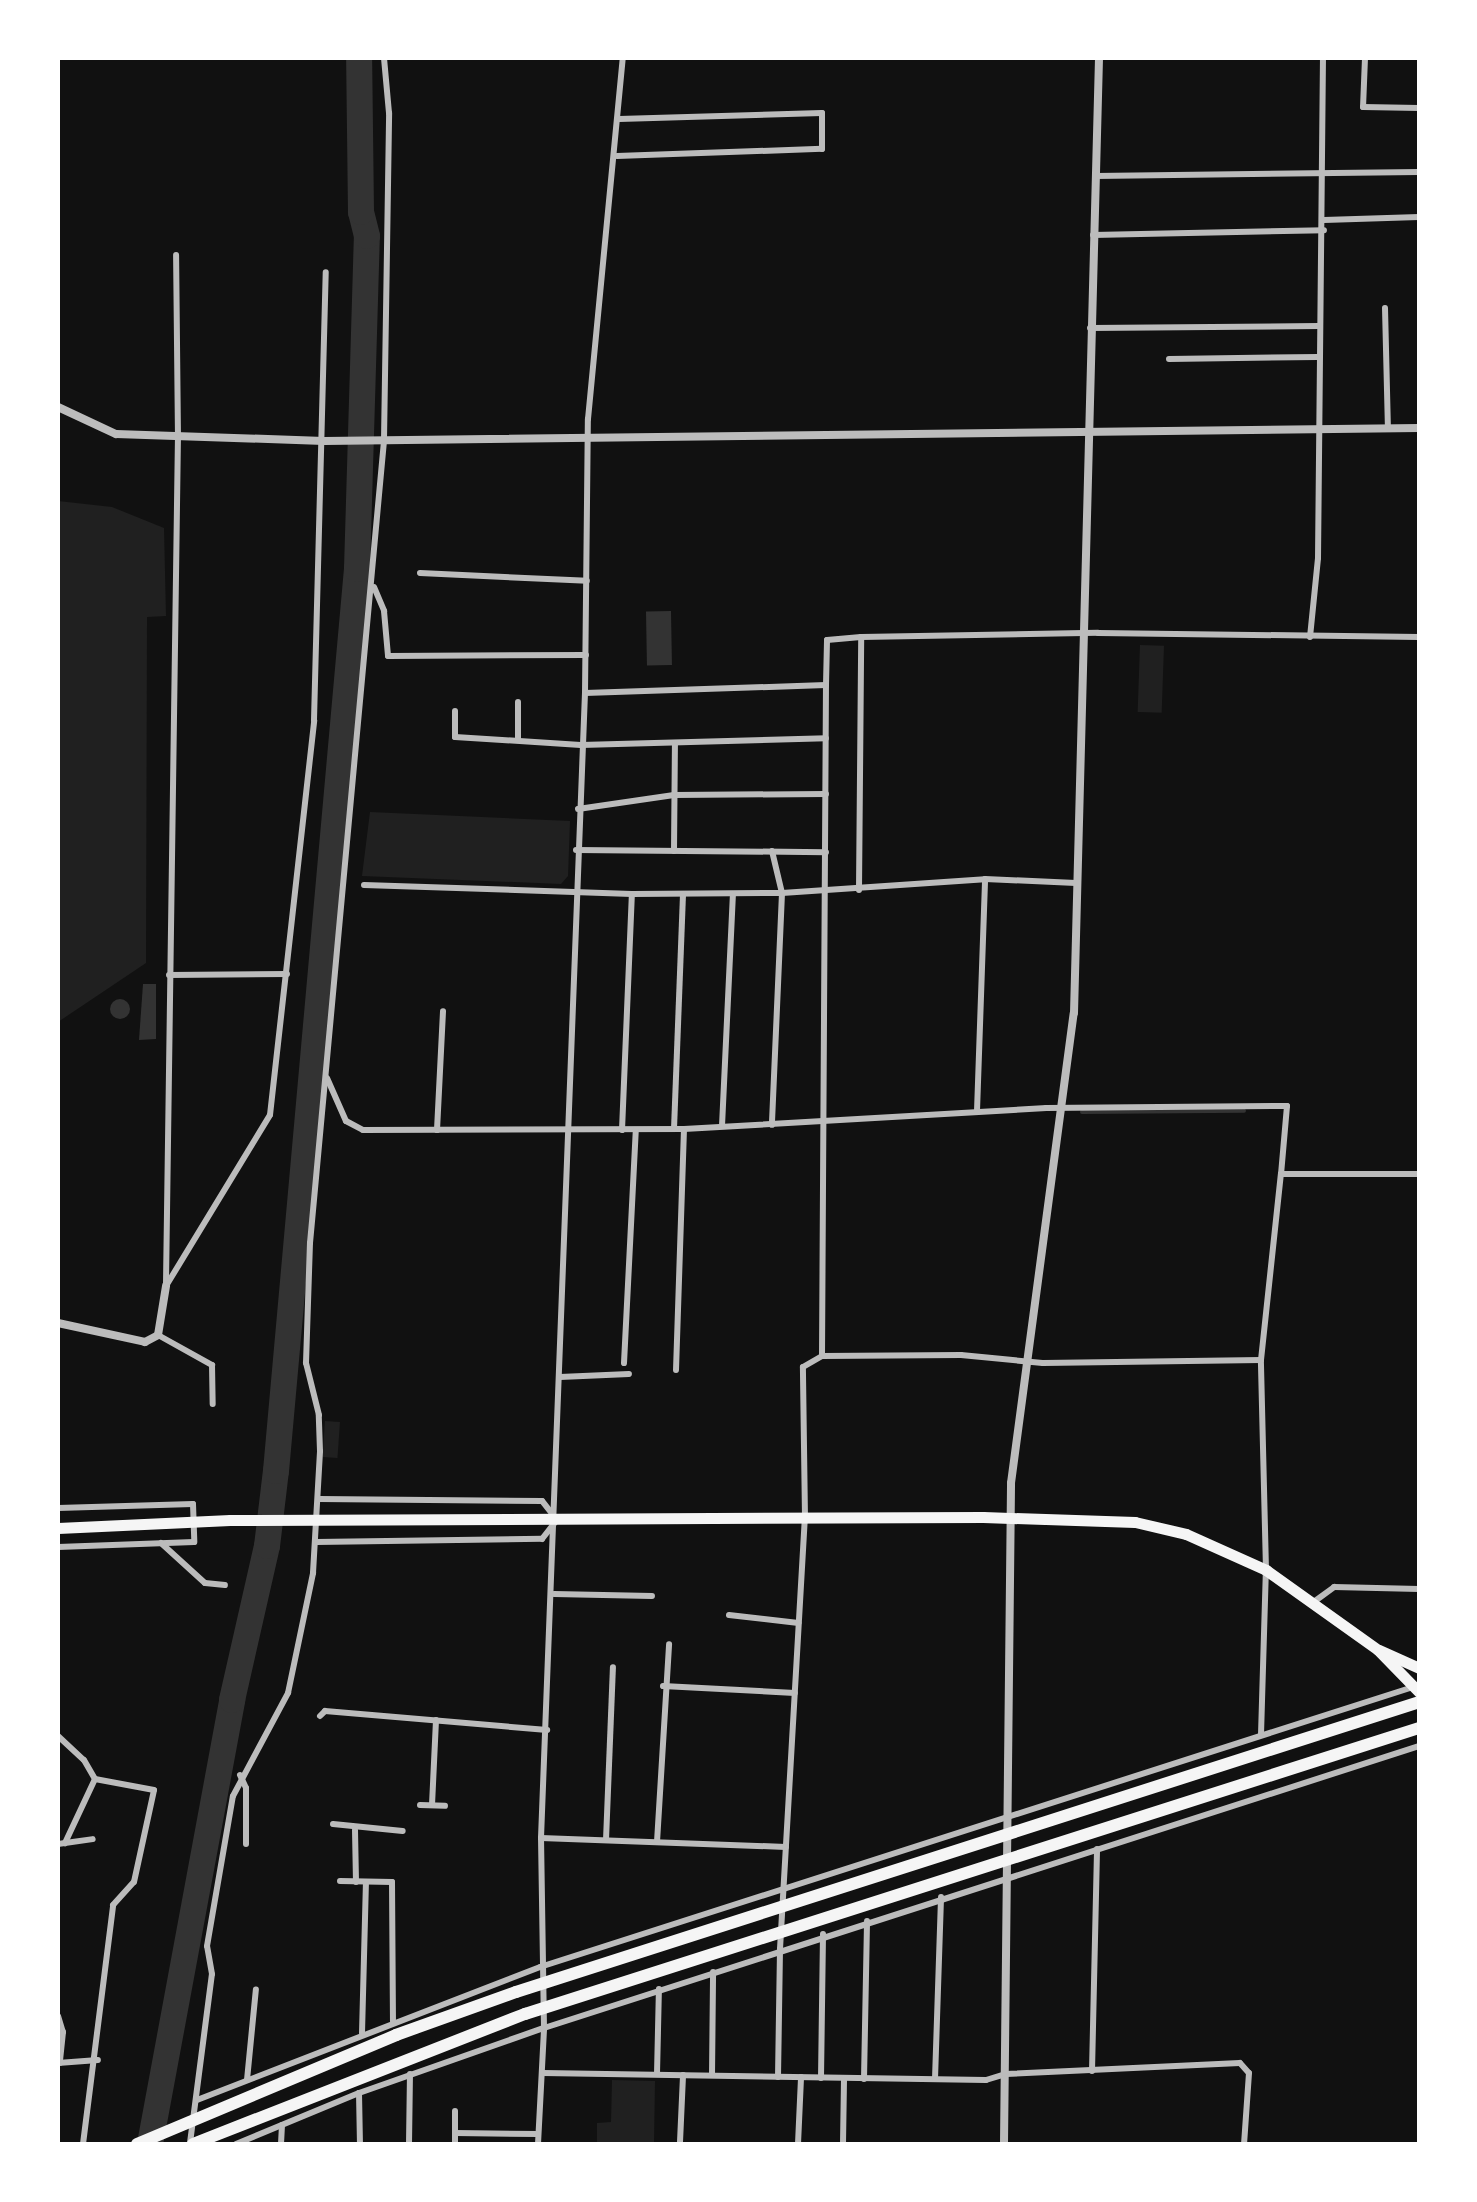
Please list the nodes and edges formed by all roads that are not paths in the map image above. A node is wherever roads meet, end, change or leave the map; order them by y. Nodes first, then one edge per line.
1 (384, 58) edge
2 (623, 58) edge
3 (1099, 58) edge
4 (1323, 58) edge
5 (1365, 58) edge
6 (1419, 108) edge
7 (619, 119) junction
8 (617, 156) junction
9 (1419, 172) edge
10 (1325, 175) junction
11 (1095, 176) junction
12 (1419, 217) edge
13 (1324, 220) junction
14 (1324, 230) junction
15 (1093, 235) junction
16 (176, 255) dead end
17 (326, 272) dead end
18 (1385, 308) dead end
19 (1319, 326) junction
20 (1090, 328) junction
21 (1318, 357) junction
22 (1169, 359) dead end
23 (58, 407) edge
24 (1388, 428) junction
25 (1419, 428) edge
26 (1318, 430) junction
27 (1087, 433) junction
28 (591, 437) junction
29 (178, 438) junction
30 (384, 440) junction
31 (324, 441) junction
32 (420, 573) dead end
33 (587, 581) junction
34 (374, 587) junction
35 (1083, 633) junction
36 (861, 637) junction
37 (1310, 637) junction
38 (1419, 637) edge
39 (586, 655) junction
40 (826, 685) junction
41 (585, 693) junction
42 (518, 702) dead end
43 (455, 711) dead end
44 (826, 738) junction
45 (518, 739) junction
46 (675, 744) junction
47 (581, 745) junction
48 (826, 794) junction
49 (674, 795) junction
50 (578, 809) junction
51 (576, 850) junction
52 (674, 851) junction
53 (772, 851) junction
54 (826, 852) junction
55 (985, 879) junction
56 (1076, 883) junction
57 (364, 885) dead end
58 (859, 890) junction
59 (826, 891) junction
60 (782, 893) junction
61 (575, 894) junction
62 (632, 894) junction
63 (683, 894) junction
64 (733, 894) junction
65 (287, 974) junction
66 (169, 975) junction
67 (443, 1011) dead end
68 (325, 1073) junction
69 (1064, 1107) junction
70 (977, 1111) junction
71 (823, 1119) junction
72 (772, 1125) junction
73 (722, 1126) junction
74 (674, 1129) junction
75 (684, 1129) junction
76 (437, 1130) junction
77 (568, 1130) junction
78 (622, 1130) junction
79 (636, 1130) junction
80 (1281, 1174) junction
81 (1419, 1174) edge
82 (166, 1286) junction
83 (58, 1323) edge
84 (158, 1335) junction
85 (822, 1356) junction
86 (1261, 1360) junction
87 (624, 1363) dead end
88 (1023, 1363) junction
89 (676, 1370) dead end
90 (629, 1374) dead end
91 (560, 1377) junction
92 (213, 1404) dead end
93 (319, 1499) junction
94 (58, 1508) edge
95 (805, 1518) junction
96 (1012, 1518) junction
97 (557, 1520) junction
98 (58, 1528) edge
99 (316, 1542) junction
100 (161, 1543) junction
101 (58, 1547) edge
102 (1266, 1570) junction
103 (225, 1585) dead end
104 (1419, 1589) edge
105 (554, 1594) junction
106 (652, 1596) dead end
107 (1315, 1601) junction
108 (729, 1615) dead end
109 (799, 1623) junction
110 (669, 1644) dead end
111 (1378, 1650) junction
112 (613, 1667) dead end
113 (1419, 1668) edge
114 (663, 1686) junction
115 (1416, 1689) edge
116 (795, 1693) junction
117 (1419, 1702) edge
118 (320, 1716) dead end
119 (436, 1720) junction
120 (1419, 1728) edge
121 (547, 1730) junction
122 (1261, 1735) junction
123 (58, 1736) edge
124 (1419, 1746) edge
125 (240, 1775) junction
126 (95, 1779) junction
127 (420, 1805) dead end
128 (432, 1805) junction
129 (445, 1806) dead end
130 (1006, 1815) junction
131 (333, 1824) dead end
132 (355, 1830) junction
133 (403, 1831) dead end
134 (541, 1838) junction
135 (93, 1839) dead end
136 (606, 1840) junction
137 (657, 1842) junction
138 (62, 1844) edge
139 (246, 1844) dead end
140 (786, 1847) junction
141 (1097, 1849) junction
142 (1005, 1878) junction
143 (340, 1881) dead end
144 (356, 1882) junction
145 (366, 1882) junction
146 (783, 1890) junction
147 (941, 1897) junction
148 (867, 1921) junction
149 (823, 1934) junction
150 (780, 1949) junction
151 (540, 1967) junction
152 (713, 1972) junction
153 (256, 1989) dead end
154 (659, 1989) junction
155 (58, 2016) edge
156 (393, 2021) junction
157 (544, 2028) junction
158 (362, 2033) junction
159 (98, 2060) junction
160 (59, 2063) edge
161 (1092, 2071) junction
162 (543, 2073) junction
163 (410, 2074) junction
164 (657, 2074) junction
165 (1006, 2074) junction
166 (683, 2075) junction
167 (712, 2075) junction
168 (778, 2077) junction
169 (801, 2077) junction
170 (821, 2078) junction
171 (844, 2078) junction
172 (864, 2079) junction
173 (935, 2079) junction
174 (247, 2080) junction
175 (359, 2093) junction
176 (197, 2100) junction
177 (455, 2111) dead end
178 (282, 2125) junction
179 (455, 2133) junction
180 (538, 2134) junction
181 (680, 2142) dead end
182 (83, 2144) edge
183 (137, 2144) edge
184 (192, 2144) edge
185 (236, 2144) edge
186 (281, 2144) edge
187 (360, 2144) edge
188 (409, 2144) edge
189 (455, 2144) edge
190 (538, 2144) edge
191 (798, 2144) edge
192 (843, 2144) edge
193 (1004, 2144) edge
194 (1244, 2144) edge

1 - 30 street
2 - 7 street
3 - 11 street
4 - 10 street
5 - 6 street
7 - 8 street
7 - 8 street
8 - 28 street
9 - 10 street
10 - 11 street
10 - 13 street
11 - 15 street
12 - 13 street
13 - 14 street
14 - 15 street
14 - 19 street
15 - 20 street
16 - 29 street
17 - 31 street
18 - 24 street
19 - 20 street
19 - 21 street
20 - 27 street
21 - 22 street
21 - 26 street
23 - 29 street
24 - 25 street
24 - 26 street
26 - 27 street
26 - 37 street
27 - 28 street
27 - 35 street
28 - 30 street
28 - 33 street
29 - 31 street
29 - 66 street
30 - 31 street
30 - 34 street
31 - 65 street
32 - 33 street
33 - 39 street
34 - 39 street
34 - 68 street
35 - 36 street
35 - 37 street
35 - 56 street
36 - 40 street
36 - 58 street
37 - 38 street
39 - 41 street
40 - 41 street
40 - 44 street
41 - 47 street
42 - 45 street
43 - 45 street
44 - 46 street
44 - 48 street
45 - 47 street
46 - 47 street
46 - 49 street
47 - 50 street
48 - 49 street
48 - 54 street
49 - 50 street
49 - 52 street
50 - 51 street
51 - 52 street
51 - 61 street
52 - 53 street
53 - 54 street
53 - 60 street
54 - 59 street
55 - 56 street
55 - 58 street
55 - 70 street
56 - 69 street
57 - 61 street
58 - 59 street
59 - 60 street
59 - 71 street
60 - 64 street
60 - 72 street
61 - 62 street
61 - 77 street
62 - 63 street
62 - 78 street
63 - 64 street
63 - 74 street
64 - 73 street
65 - 66 street
65 - 82 street
66 - 82 street
67 - 76 street
68 - 76 street
68 - 93 street
69 - 70 street
69 - 80 street
69 - 88 street
70 - 71 street
71 - 72 street
71 - 85 street
72 - 73 street
73 - 75 street
74 - 75 street
74 - 79 street
75 - 89 street
76 - 77 street
77 - 78 street
77 - 91 street
78 - 79 street
79 - 87 street
80 - 81 street
80 - 86 street
82 - 84 street
83 - 84 street
84 - 92 street
85 - 88 street
85 - 95 street
86 - 88 street
86 - 102 street
88 - 96 street
90 - 91 street
91 - 97 street
93 - 97 street
93 - 99 street
94 - 100 street
95 - 96 highway
95 - 97 highway
95 - 109 street
96 - 102 highway
96 - 130 street
97 - 98 highway
97 - 99 street
97 - 105 street
99 - 125 street
100 - 101 street
100 - 103 street
102 - 107 highway
102 - 122 street
104 - 107 street
105 - 106 street
105 - 121 street
107 - 111 highway
108 - 109 street
109 - 116 street
110 - 114 street
111 - 113 highway
111 - 115 highway
112 - 136 street
114 - 116 street
114 - 137 street
115 - 122 street
116 - 140 street
117 - 183 highway
118 - 119 street
119 - 121 street
119 - 128 street
120 - 184 highway
121 - 134 street
122 - 130 street
123 - 126 street
124 - 141 street
125 - 139 street
125 - 176 street
126 - 138 street
126 - 159 street
127 - 128 street
128 - 129 street
130 - 142 street
130 - 146 street
131 - 132 street
132 - 133 street
132 - 144 street
134 - 136 street
134 - 151 street
135 - 138 street
136 - 137 street
137 - 140 street
140 - 146 street
141 - 142 street
141 - 161 street
142 - 147 street
142 - 165 street
143 - 144 street
144 - 145 street
145 - 156 street
145 - 158 street
146 - 150 street
146 - 151 street
147 - 148 street
147 - 173 street
148 - 149 street
148 - 172 street
149 - 150 street
149 - 170 street
150 - 152 street
150 - 168 street
151 - 156 street
151 - 157 street
152 - 154 street
152 - 167 street
153 - 174 street
154 - 157 street
154 - 164 street
155 - 160 street
156 - 158 street
157 - 162 street
157 - 163 street
158 - 174 street
159 - 160 street
159 - 182 street
161 - 165 street
161 - 194 street
162 - 164 street
162 - 180 street
163 - 175 street
163 - 188 street
164 - 166 street
165 - 173 street
165 - 193 street
166 - 167 street
166 - 181 street
167 - 168 street
168 - 169 street
169 - 170 street
169 - 191 street
170 - 171 street
171 - 172 street
171 - 192 street
172 - 173 street
174 - 176 street
175 - 178 street
175 - 187 street
176 - 184 street
177 - 179 street
178 - 185 street
178 - 186 street
179 - 180 street
179 - 189 street
180 - 190 street

